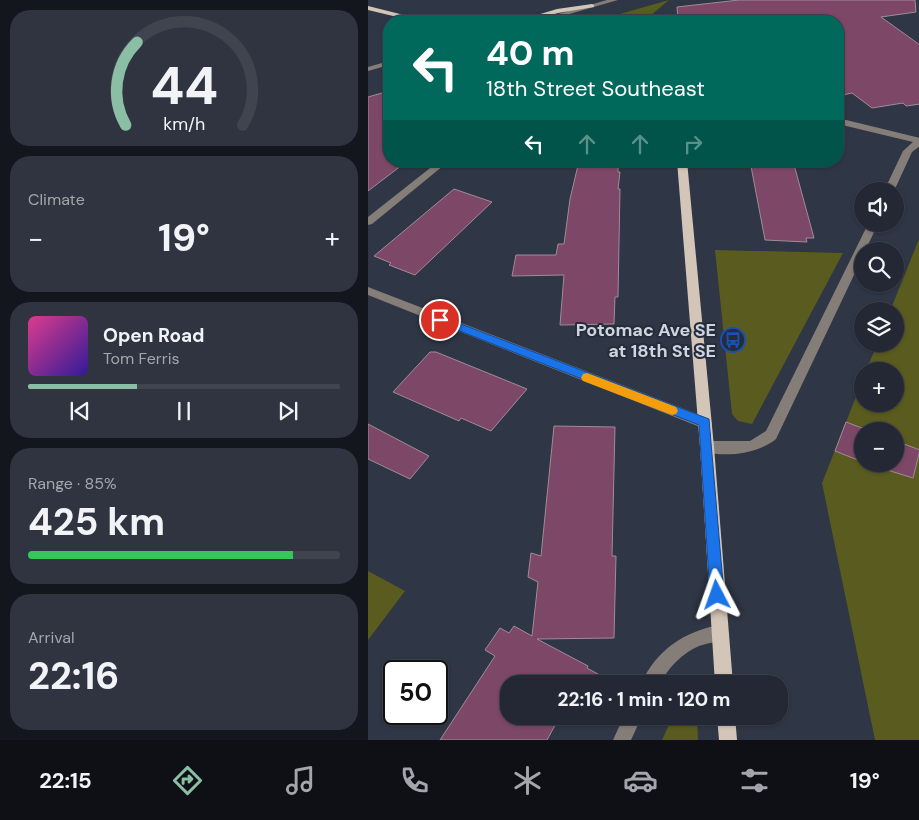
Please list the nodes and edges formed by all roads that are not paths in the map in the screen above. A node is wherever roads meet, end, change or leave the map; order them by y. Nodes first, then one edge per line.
1 (615, 0) edge
2 (592, 6) junction
3 (368, 8) edge
4 (397, 15) edge
5 (543, 15) edge
6 (560, 15) edge
7 (383, 64) edge
8 (368, 68) edge
9 (844, 122) edge
10 (920, 141) edge
11 (437, 167) edge
12 (683, 167) edge
13 (893, 182) edge
14 (368, 222) edge
15 (869, 232) edge
16 (368, 291) edge
17 (705, 423) junction
18 (707, 447) junction
19 (720, 633) junction
20 (655, 675) edge
21 (723, 675) edge
22 (629, 725) edge
23 (727, 725) edge
24 (622, 740) edge
25 (728, 740) edge

1 - 2 street
2 - 5 main road
2 - 6 street
3 - 4 main road
7 - 8 street
9 - 10 street
10 - 13 street
11 - 14 street
12 - 17 main road
15 - 18 street
16 - 17 street
17 - 18 main road
18 - 19 main road
19 - 20 street
19 - 21 main road
22 - 24 street
23 - 25 main road

